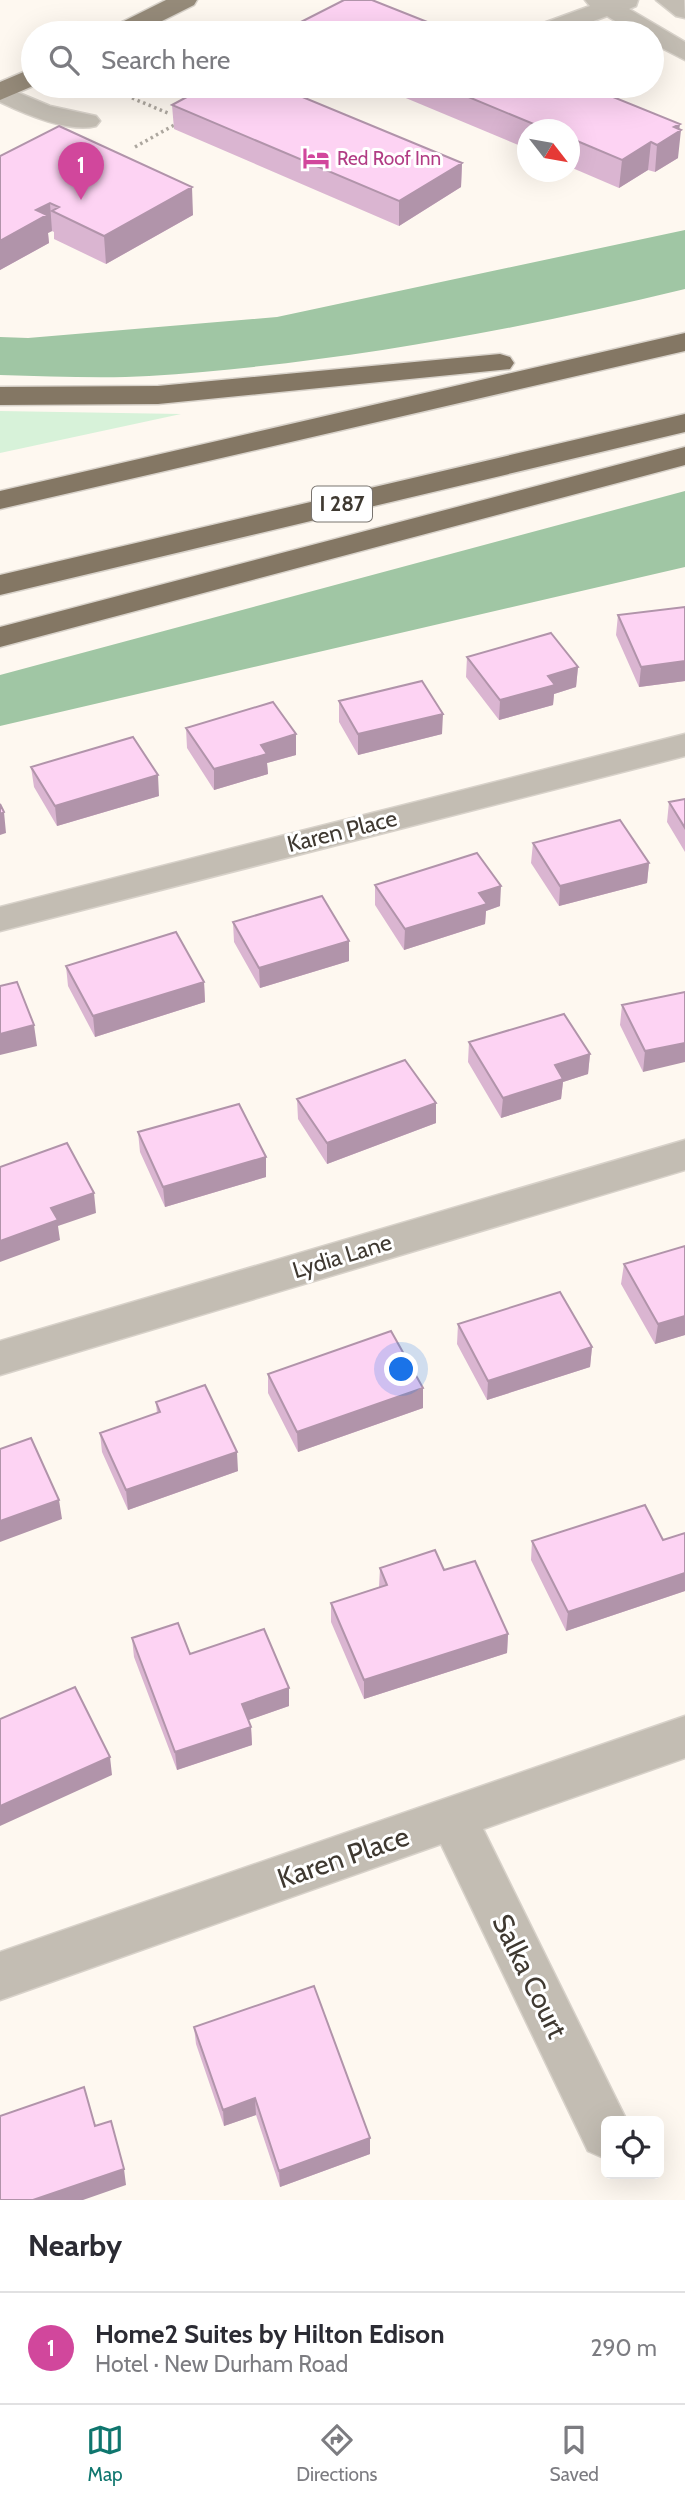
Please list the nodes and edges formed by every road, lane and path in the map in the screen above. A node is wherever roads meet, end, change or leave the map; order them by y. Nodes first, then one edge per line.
1 (185, 0) edge
2 (669, 0) edge
3 (612, 2) edge
4 (685, 11) edge
5 (143, 21) edge
6 (567, 21) edge
7 (639, 21) edge
8 (664, 38) edge
9 (685, 53) edge
10 (21, 84) edge
11 (0, 92) edge
12 (66, 98) edge
13 (132, 98) dead end
14 (202, 98) edge
15 (195, 101) edge
16 (170, 114) dead end
17 (183, 120) edge
18 (135, 147) dead end
19 (685, 342) edge
20 (0, 396) edge
21 (685, 423) edge
22 (685, 456) edge
23 (0, 500) edge
24 (0, 585) edge
25 (0, 637) edge
26 (685, 745) edge
27 (0, 919) edge
28 (685, 1155) edge
29 (0, 1358) edge
30 (685, 1737) edge
31 (453, 1819) junction
32 (0, 1976) edge
33 (601, 2123) edge

1 - 5 main road
2 - 4 street
3 - 6 street
3 - 7 street
8 - 9 street
10 - 11 main road
11 - 12 street
13 - 16 path
14 - 15 path
17 - 18 path
19 - 20 highway
19 - 23 highway
21 - 24 highway, I 287
22 - 25 highway
26 - 27 street, Karen Place
28 - 29 street, Lydia Lane
30 - 31 street, Karen Place
31 - 32 street, Karen Place
31 - 33 street, Salka Court

